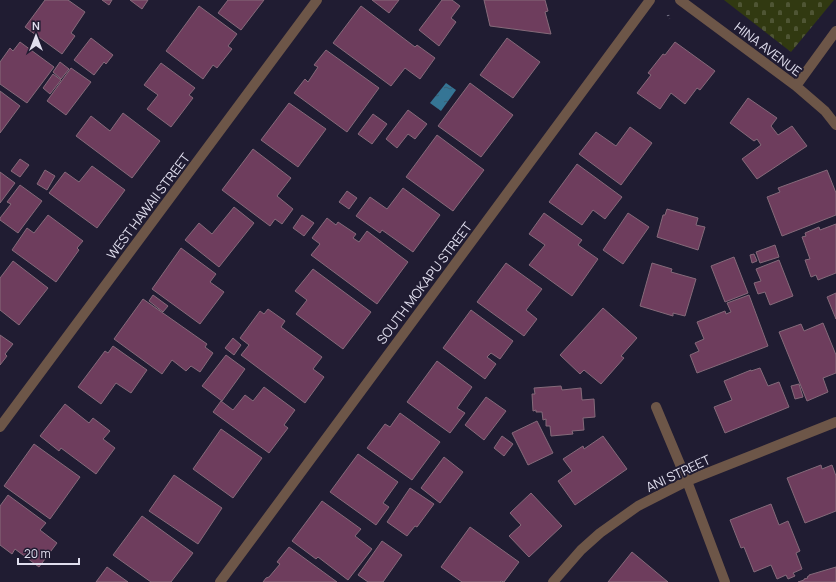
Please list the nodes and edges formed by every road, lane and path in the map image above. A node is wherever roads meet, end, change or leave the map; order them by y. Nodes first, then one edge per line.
1 (316, 0) edge
2 (650, 0) edge
3 (680, 0) edge
4 (668, 15) dead end
5 (669, 20) dead end
6 (836, 31) edge
7 (796, 86) junction
8 (836, 125) edge
9 (656, 407) dead end
10 (836, 422) edge
11 (0, 427) edge
12 (687, 481) junction
13 (220, 582) edge
14 (553, 582) edge
15 (725, 582) edge

1 - 11 street, WEST HAWAII STREET
2 - 13 street, SOUTH MOKAPU STREET
3 - 7 street, HINA AVENUE
4 - 5 path
6 - 7 street
7 - 8 street, HINA AVENUE
9 - 12 street
10 - 12 street, ANI STREET
12 - 14 street, ANI STREET
12 - 15 street

